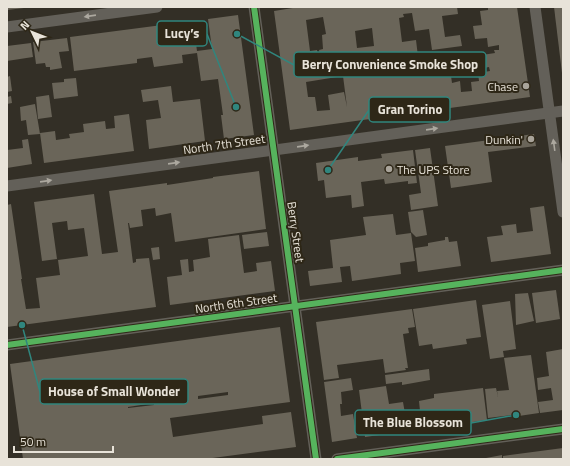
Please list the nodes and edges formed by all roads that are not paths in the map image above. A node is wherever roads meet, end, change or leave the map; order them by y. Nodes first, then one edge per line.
1 (157, 7) edge
2 (254, 7) edge
3 (535, 7) edge
4 (7, 27) edge
5 (563, 111) edge
6 (549, 113) junction
7 (274, 150) junction
8 (7, 186) edge
9 (563, 212) edge
10 (563, 270) edge
11 (295, 307) junction
12 (7, 345) edge
13 (563, 429) edge
14 (316, 459) edge
15 (337, 459) edge

1 -> 4 street
2 - 7 street, Berry Street
3 - 6 street
5 - 6 street, North 7th Street
7 -> 6 street, North 7th Street
9 -> 6 street
8 -> 7 street, North 7th Street
7 - 11 street, Berry Street
10 - 11 street, North 6th Street
11 - 12 street, North 6th Street
11 - 14 street, Berry Street
13 - 15 street

